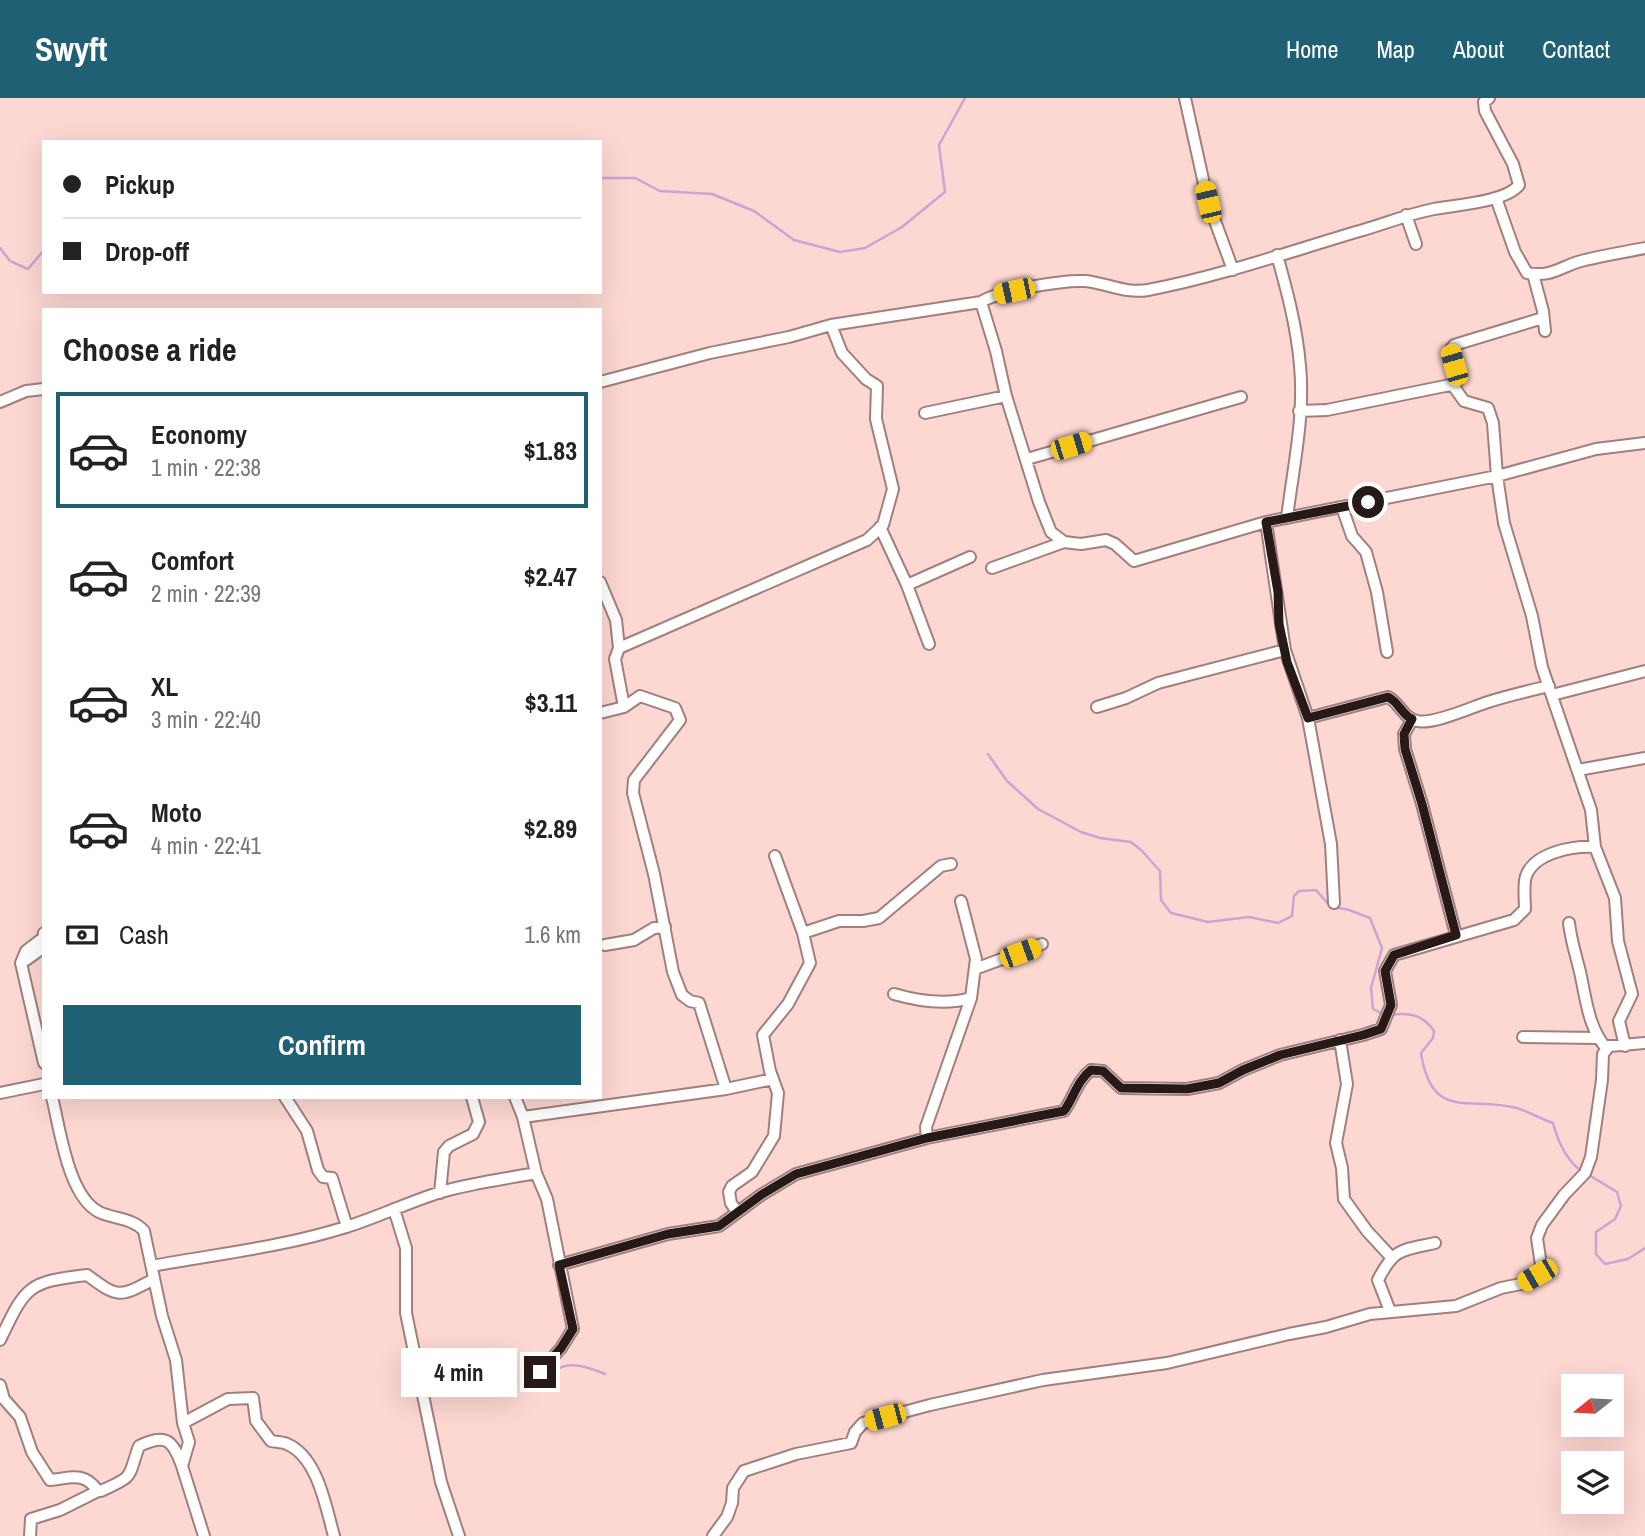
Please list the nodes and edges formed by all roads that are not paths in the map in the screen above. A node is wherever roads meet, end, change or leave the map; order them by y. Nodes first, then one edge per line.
1 (1185, 98) edge
2 (1489, 98) edge
3 (1496, 198) junction
4 (1406, 215) junction
5 (1416, 244) dead end
6 (1645, 248) edge
7 (1277, 255) junction
8 (1233, 270) junction
9 (1534, 274) junction
10 (981, 302) junction
11 (1543, 318) junction
12 (831, 325) junction
13 (1545, 331) dead end
14 (602, 381) edge
15 (1454, 387) junction
16 (42, 389) edge
17 (1006, 396) junction
18 (1241, 397) dead end
19 (0, 402) edge
20 (1299, 411) junction
21 (925, 413) dead end
22 (1645, 443) edge
23 (1027, 459) junction
24 (1497, 476) junction
25 (1342, 507) junction
26 (1287, 517) junction
27 (1266, 522) junction
28 (880, 527) junction
29 (1064, 542) junction
30 (970, 557) dead end
31 (992, 568) dead end
32 (907, 585) junction
33 (602, 587) edge
34 (929, 644) dead end
35 (619, 648) junction
36 (1285, 650) junction
37 (1387, 652) dead end
38 (1645, 671) edge
39 (1550, 691) junction
40 (624, 707) junction
41 (1097, 707) dead end
42 (602, 712) edge
43 (1308, 718) junction
44 (1412, 719) junction
45 (1645, 758) edge
46 (1578, 770) junction
47 (1595, 847) junction
48 (775, 856) dead end
49 (951, 864) dead end
50 (961, 901) dead end
51 (1334, 903) dead end
52 (1569, 923) dead end
53 (665, 927) junction
54 (803, 933) junction
55 (1456, 935) junction
56 (42, 939) edge
57 (1042, 944) dead end
58 (605, 945) dead end
59 (42, 948) edge
60 (21, 963) junction
61 (975, 969) junction
62 (894, 994) dead end
63 (971, 998) junction
64 (1523, 1037) dead end
65 (1597, 1038) junction
66 (1340, 1040) junction
67 (1645, 1043) edge
68 (1625, 1046) junction
69 (1607, 1049) junction
70 (42, 1054) edge
71 (772, 1079) junction
72 (42, 1084) edge
73 (726, 1088) junction
74 (0, 1093) edge
75 (52, 1099) edge
76 (286, 1099) edge
77 (473, 1099) edge
78 (516, 1099) edge
79 (523, 1117) junction
80 (927, 1138) junction
81 (536, 1173) junction
82 (440, 1193) junction
83 (394, 1209) junction
84 (737, 1212) junction
85 (347, 1227) junction
86 (1435, 1243) dead end
87 (1392, 1258) junction
88 (559, 1265) junction
89 (152, 1266) junction
90 (154, 1279) junction
91 (1390, 1311) junction
92 (0, 1340) edge
93 (540, 1372) dead end
94 (0, 1385) edge
95 (183, 1423) junction
96 (182, 1466) junction
97 (98, 1490) junction
98 (30, 1536) edge
99 (204, 1536) edge
100 (334, 1536) edge
101 (459, 1536) edge
102 (713, 1536) edge

1 - 8 street
2 - 3 street
3 - 4 street
3 - 9 street
4 - 5 street
4 - 7 street
6 - 9 street
7 - 8 street
7 - 20 street
8 - 10 street
9 - 11 street
10 - 12 street
10 - 17 street
11 - 13 street
11 - 15 street
12 - 14 street
12 - 28 street
15 - 20 street
15 - 24 street
16 - 19 street
17 - 21 street
17 - 23 street
18 - 23 street
20 - 26 street
22 - 24 street
23 - 29 street
24 - 25 street
24 - 39 street
25 - 26 street
25 - 37 street
26 - 27 street
27 - 29 street
27 - 36 street
28 - 32 street
28 - 35 street
29 - 31 street
30 - 32 street
32 - 34 street
33 - 35 street
35 - 40 street
36 - 41 street
36 - 43 street
38 - 39 street
39 - 44 street
39 - 46 street
40 - 42 street
40 - 53 street
43 - 44 street
43 - 51 street
44 - 55 street
45 - 46 street
46 - 47 street
47 - 55 street
47 - 68 street
48 - 54 street
49 - 54 street
50 - 61 street
52 - 65 street
53 - 58 street
53 - 73 street
54 - 71 street
55 - 66 street
56 - 60 street
57 - 61 street
59 - 60 street
60 - 70 street
61 - 63 street
62 - 63 street
63 - 80 street
64 - 65 street
65 - 69 street
66 - 80 street
66 - 87 street
67 - 68 street
68 - 69 street
69 - 91 street
71 - 73 street
71 - 84 street
72 - 74 street
73 - 79 street
75 - 89 street
76 - 85 street
77 - 82 street
78 - 79 street
79 - 81 street
80 - 84 street
81 - 82 street
81 - 88 street
82 - 83 street
83 - 85 street
83 - 101 street
84 - 88 street
85 - 89 street
86 - 87 street
87 - 91 street
88 - 93 street
89 - 90 street
90 - 92 street
90 - 95 street
91 - 102 street
94 - 97 street
95 - 96 street
95 - 100 street
96 - 97 street
96 - 99 street
97 - 98 street

